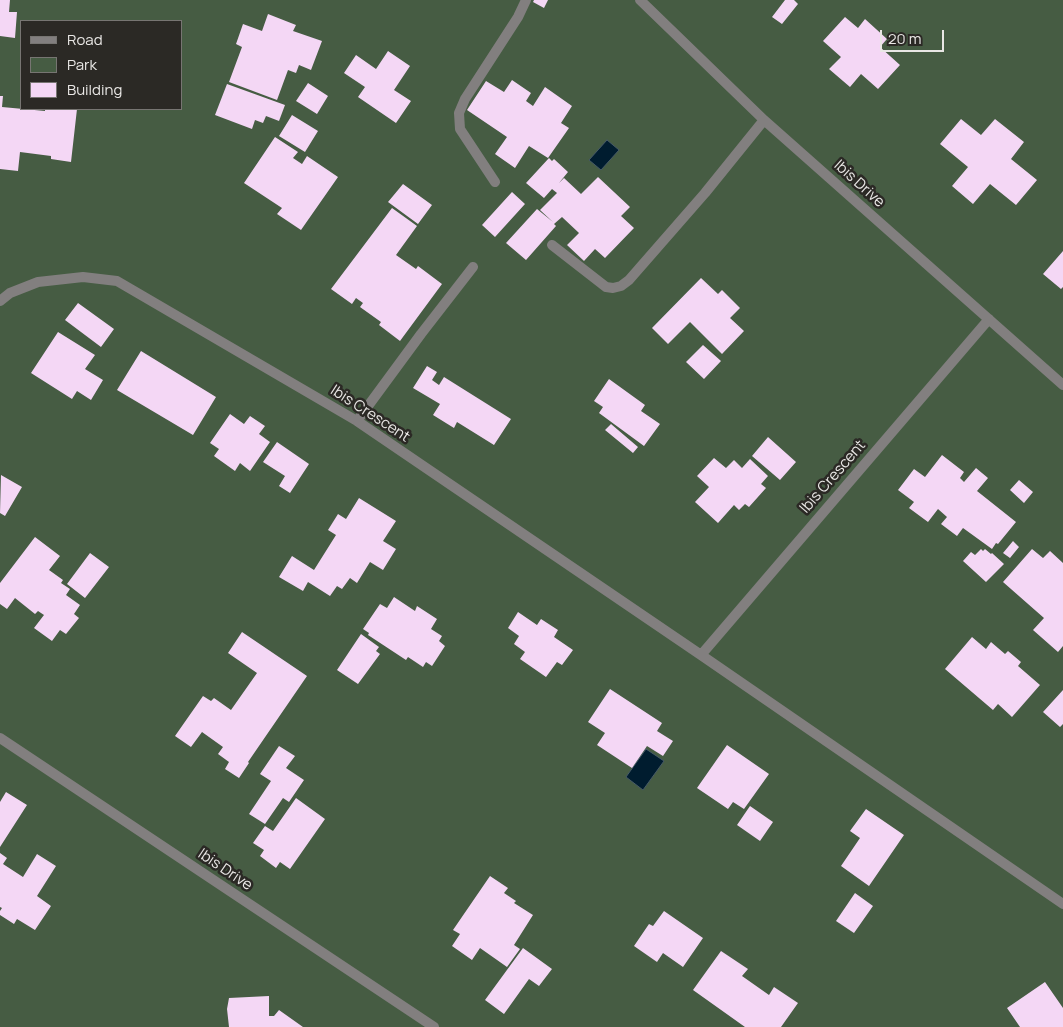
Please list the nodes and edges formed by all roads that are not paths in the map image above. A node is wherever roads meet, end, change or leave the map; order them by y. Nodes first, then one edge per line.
1 (526, 0) edge
2 (640, 0) edge
3 (764, 120) junction
4 (495, 182) dead end
5 (552, 245) dead end
6 (473, 267) dead end
7 (1, 299) edge
8 (989, 319) junction
9 (1063, 385) edge
10 (357, 421) junction
11 (701, 655) junction
12 (0, 738) edge
13 (1063, 904) edge
14 (434, 1027) edge

1 - 4 street
2 - 3 street, Ibis Drive
3 - 5 street
3 - 8 street, Ibis Drive
6 - 10 street
7 - 10 street, Ibis Crescent
8 - 9 street, Ibis Drive
8 - 11 street, Ibis Crescent
10 - 11 street, Ibis Crescent
11 - 13 street, Ibis Crescent
12 - 14 street, Ibis Drive

